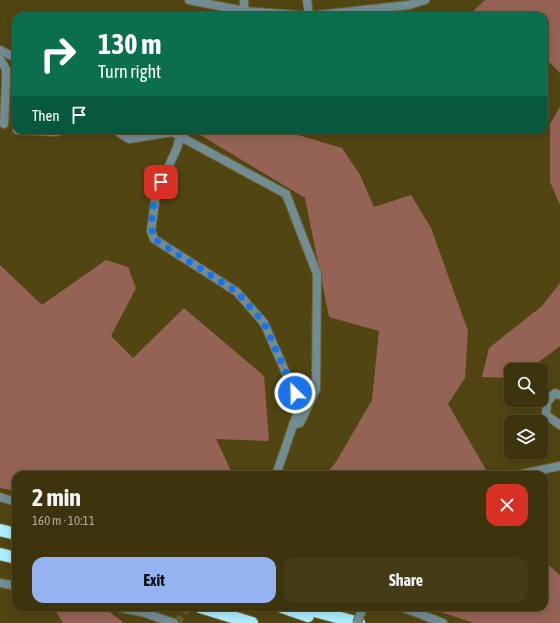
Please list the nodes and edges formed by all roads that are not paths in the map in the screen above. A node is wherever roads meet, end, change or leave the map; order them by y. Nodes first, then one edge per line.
1 (189, 0) edge
2 (244, 0) edge
3 (307, 0) edge
4 (425, 0) edge
5 (244, 11) junction
6 (257, 12) edge
7 (308, 12) edge
8 (345, 12) edge
9 (0, 50) edge
10 (12, 56) edge
11 (0, 59) edge
12 (3, 84) edge
13 (2, 123) edge
14 (12, 128) edge
15 (121, 134) edge
16 (160, 134) edge
17 (176, 134) edge
18 (180, 136) junction
19 (560, 395) edge
20 (293, 425) junction
21 (560, 425) edge
22 (560, 466) edge
23 (277, 471) edge
24 (536, 471) edge
25 (0, 497) edge
26 (12, 501) edge
27 (0, 530) edge
28 (12, 533) edge
29 (0, 554) edge
30 (12, 557) edge
31 (0, 583) edge
32 (12, 585) edge
33 (137, 611) edge
34 (211, 611) edge
35 (212, 611) edge
36 (294, 611) edge
37 (314, 611) edge
38 (362, 611) edge
39 (412, 611) edge
40 (174, 623) edge
41 (244, 623) edge
42 (252, 623) edge
43 (329, 623) edge
44 (358, 623) edge
45 (443, 623) edge

1 - 5 street
2 - 5 street
3 - 7 street
4 - 8 street
5 - 6 street
9 - 10 street
11 - 12 street
12 - 13 street
13 - 14 street
15 - 16 street
17 - 18 street
18 - 20 street
18 - 20 street
19 - 21 street
20 - 23 street
22 - 24 street
25 - 26 street
27 - 28 highway
29 - 30 highway
31 - 32 street
33 - 40 street
34 - 41 highway
35 - 42 highway
36 - 43 highway
37 - 44 highway
38 - 44 street, bridge
39 - 45 street

